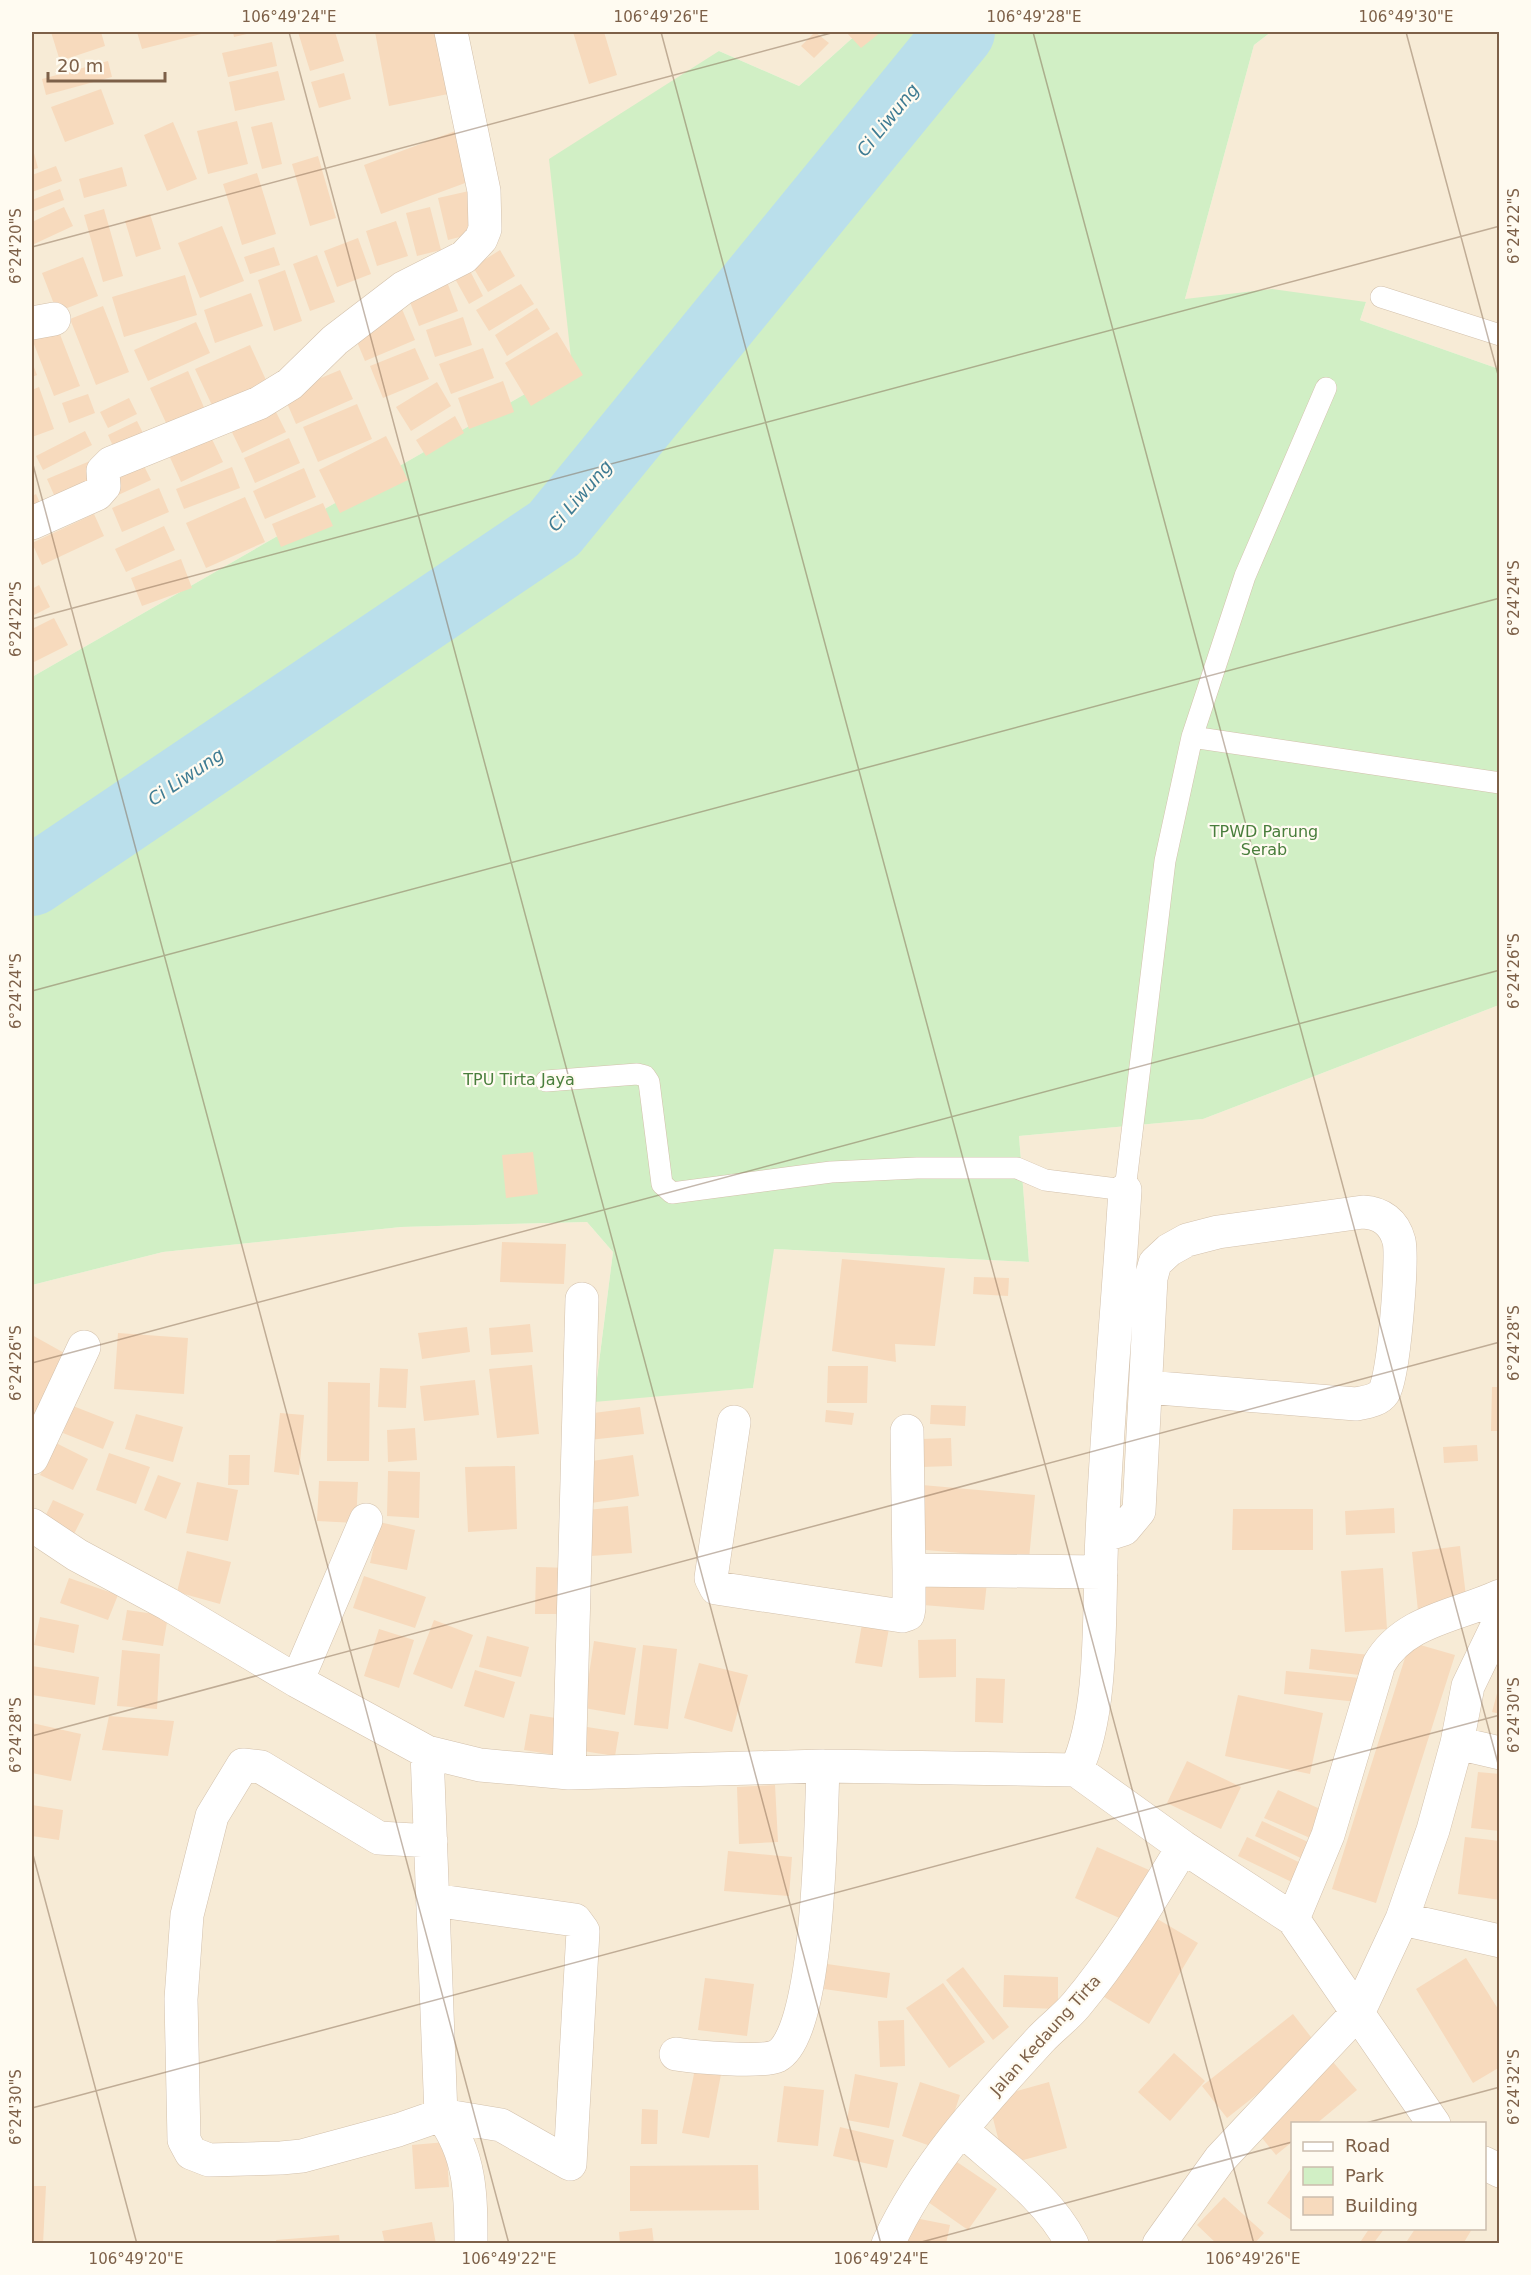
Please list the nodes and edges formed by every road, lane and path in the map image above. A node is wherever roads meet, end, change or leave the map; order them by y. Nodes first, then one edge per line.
1 (451, 32) edge
2 (1381, 297) dead end
3 (1500, 335) edge
4 (1326, 388) dead end
5 (32, 523) edge
6 (1192, 737) junction
7 (1500, 783) edge
8 (546, 1081) dead end
9 (1125, 1190) junction
10 (582, 1299) dead end
11 (84, 1347) dead end
12 (1146, 1387) junction
13 (734, 1422) dead end
14 (908, 1431) dead end
15 (32, 1458) edge
16 (366, 1520) dead end
17 (32, 1525) edge
18 (1102, 1536) junction
19 (909, 1570) junction
20 (1101, 1572) junction
21 (1500, 1596) edge
22 (1500, 1620) edge
23 (297, 1681) junction
24 (1457, 1743) junction
25 (427, 1752) junction
26 (1500, 1753) edge
27 (823, 1766) junction
28 (1076, 1770) junction
29 (569, 1773) junction
30 (431, 1841) junction
31 (1183, 1847) junction
32 (433, 1900) junction
33 (1293, 1919) junction
34 (1402, 1919) junction
35 (1500, 1941) edge
36 (1359, 2011) junction
37 (676, 2054) dead end
38 (441, 2115) junction
39 (1433, 2122) edge
40 (962, 2130) junction
41 (1486, 2164) edge
42 (1500, 2171) edge
43 (471, 2244) edge
44 (888, 2244) edge
45 (1072, 2244) edge
46 (1159, 2244) edge

1 - 5 street
2 - 3 lane
4 - 6 lane
6 - 7 lane
6 - 9 lane
8 - 9 lane
9 - 18 street
10 - 29 street
11 - 15 street
12 - 12 street
12 - 18 street
13 - 19 street
14 - 19 street
16 - 23 street
17 - 23 street
18 - 20 street
19 - 20 street
20 - 28 street
21 - 33 street
22 - 24 street
23 - 25 street
24 - 26 street
24 - 34 street
25 - 29 street
25 - 30 street
27 - 28 street
27 - 29 street
27 - 37 street
28 - 31 street
30 - 32 street
30 - 38 street
31 - 33 street
31 - 40 street, Jalan Kedaung Tirta
32 - 38 street
32 - 38 street
33 - 36 street
34 - 35 street
34 - 36 street
36 - 39 street
36 - 46 street
38 - 43 street
40 - 44 street, Jalan Kedaung Tirta
40 - 45 street
41 - 42 street

